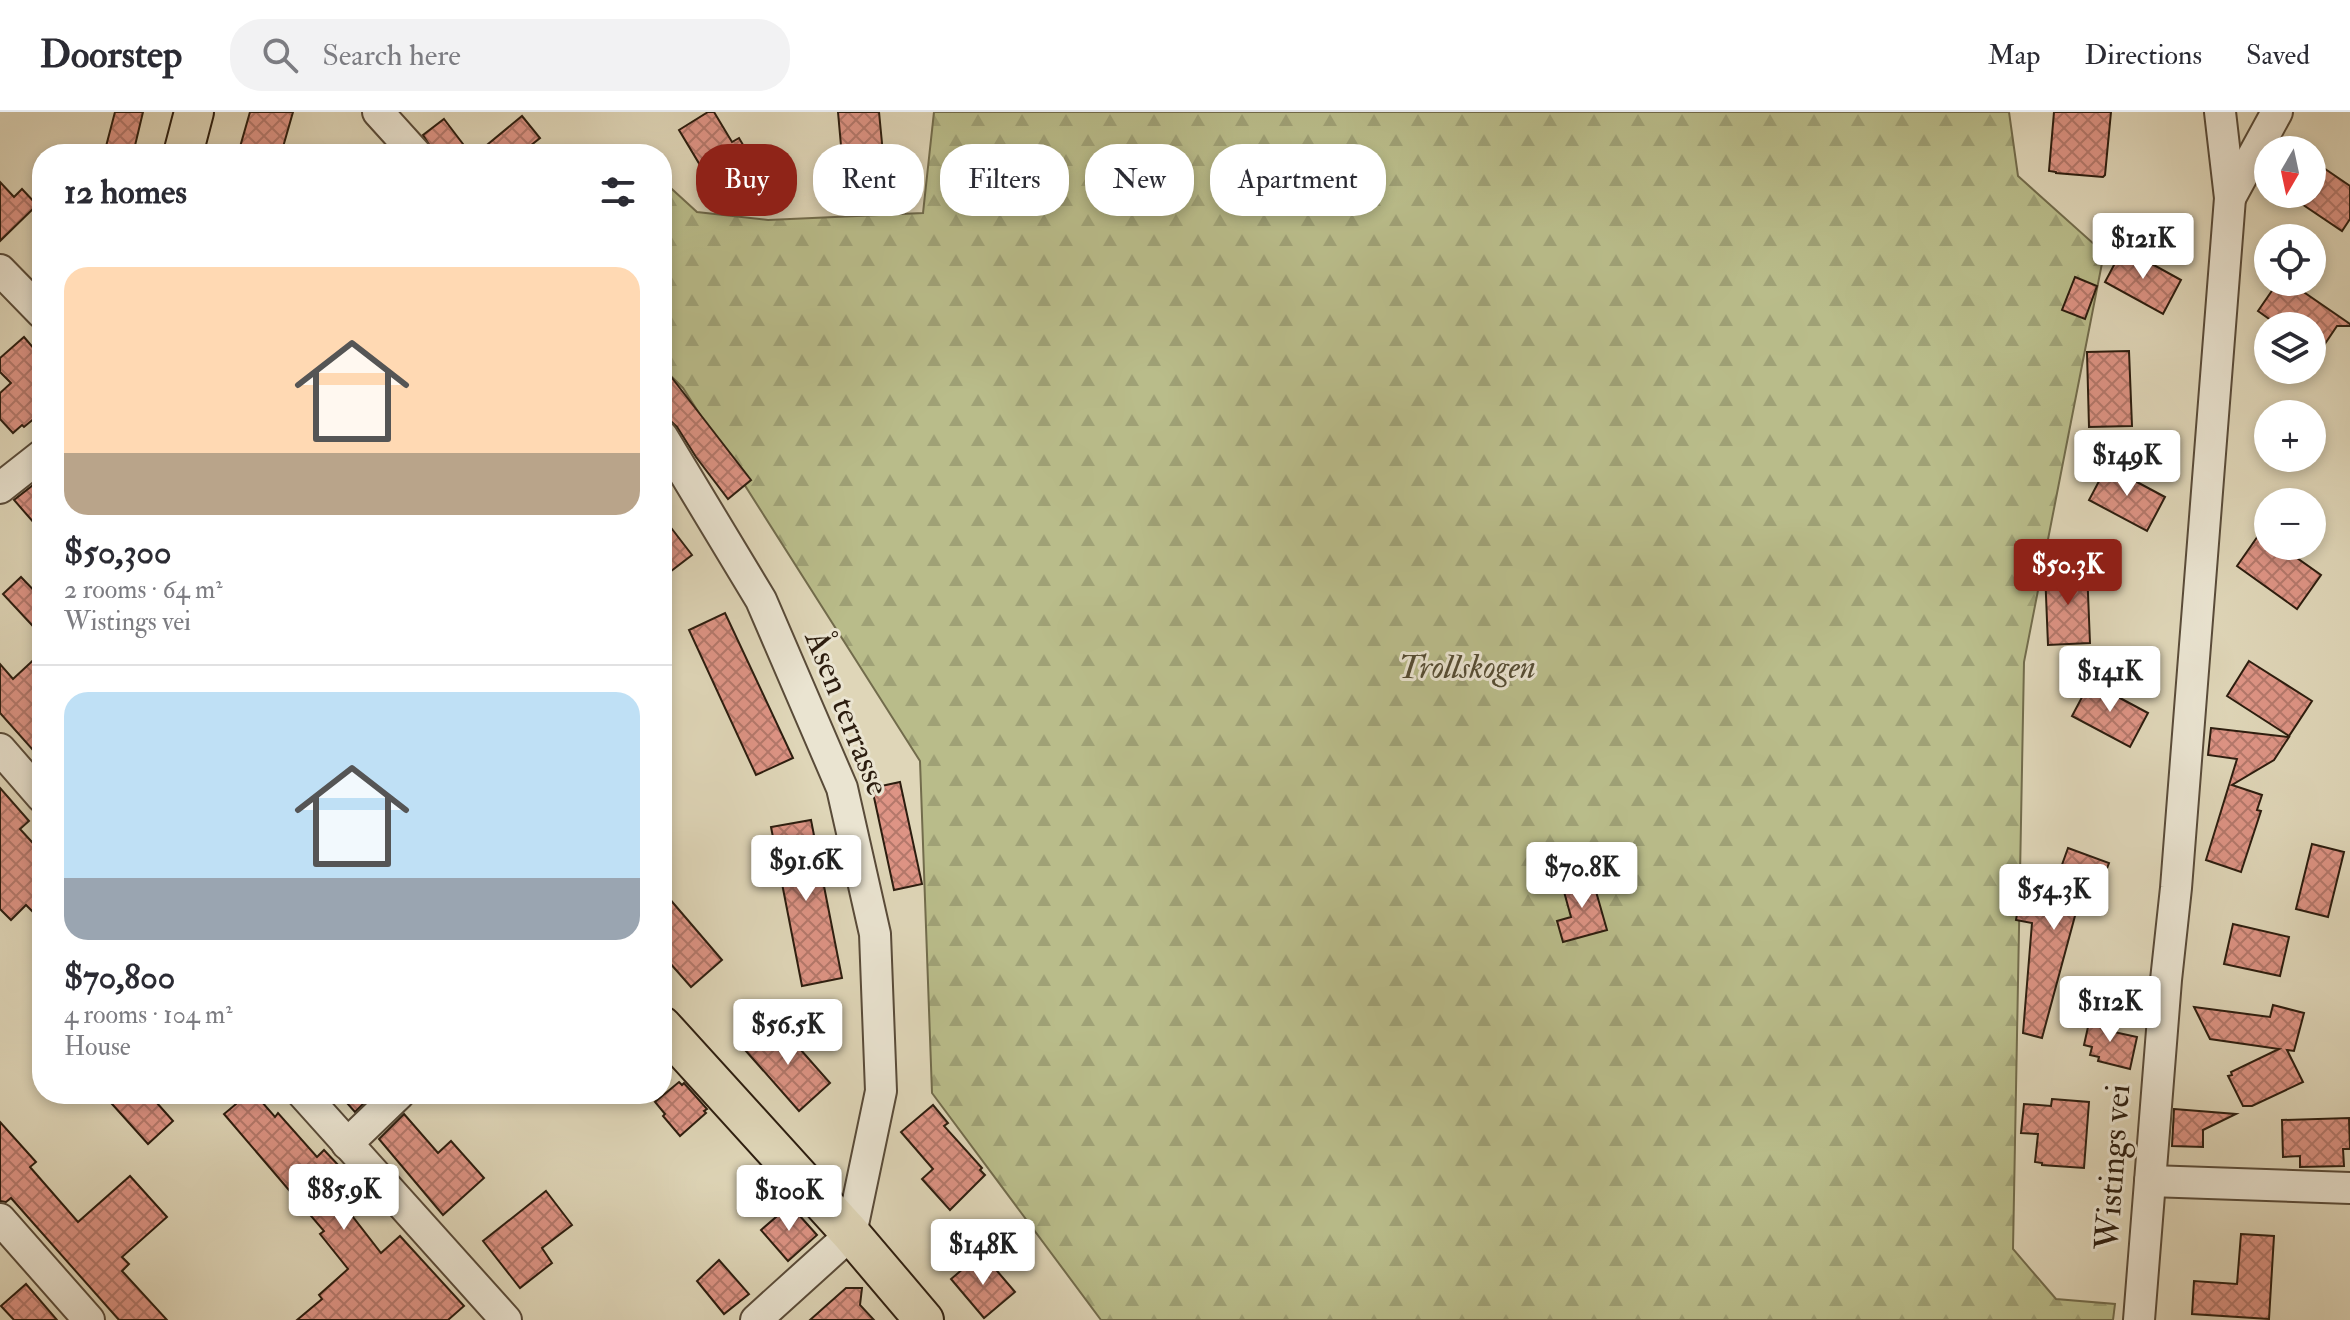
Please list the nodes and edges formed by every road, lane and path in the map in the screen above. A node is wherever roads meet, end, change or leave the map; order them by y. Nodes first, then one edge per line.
1 (194, 112) edge
2 (378, 112) edge
3 (2220, 112) edge
4 (2277, 112) edge
5 (186, 144) edge
6 (407, 144) edge
7 (2230, 198) junction
8 (0, 270) edge
9 (32, 303) edge
10 (672, 453) edge
11 (32, 463) edge
12 (0, 488) edge
13 (0, 749) edge
14 (32, 786) edge
15 (672, 1037) edge
16 (312, 1104) edge
17 (389, 1104) edge
18 (347, 1144) junction
19 (2150, 1181) junction
20 (2350, 1188) edge
21 (0, 1219) edge
22 (851, 1234) junction
23 (89, 1320) edge
24 (506, 1320) edge
25 (756, 1320) edge
26 (924, 1320) edge
27 (2139, 1320) edge

1 - 5 main road
2 - 6 street
3 - 7 street, Wistings vei
4 - 7 street
7 - 19 street, Wistings vei
8 - 9 street
10 - 22 street, Åsen terrasse
11 - 12 street
13 - 14 street
15 - 22 main road
16 - 18 street
17 - 18 street
18 - 24 street
19 - 20 street
19 - 27 street, Wistings vei
21 - 23 street
22 - 25 street
22 - 26 main road

